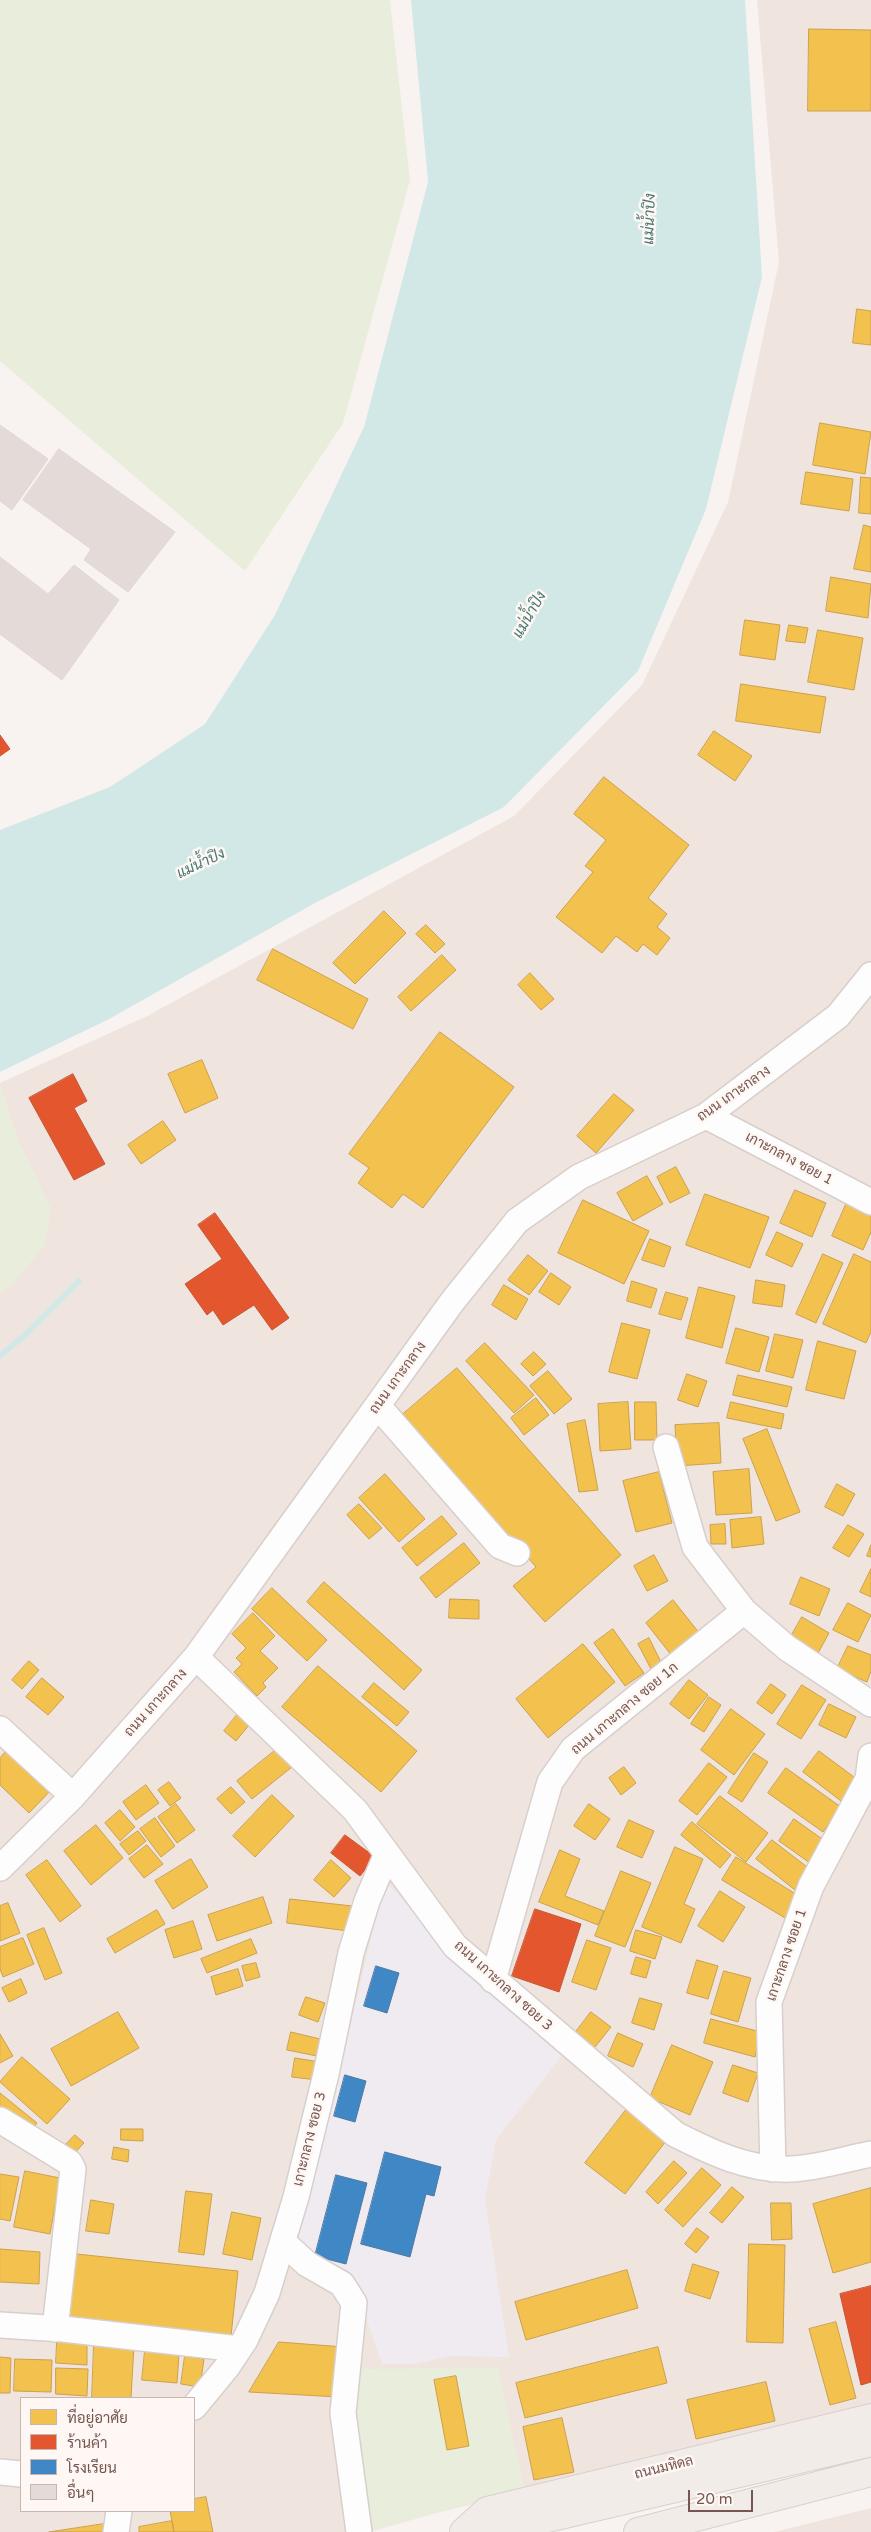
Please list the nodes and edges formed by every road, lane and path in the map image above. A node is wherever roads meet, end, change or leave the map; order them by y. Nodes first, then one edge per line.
1 (871, 975) edge
2 (706, 1116) junction
3 (871, 1202) edge
4 (378, 1406) junction
5 (666, 1447) dead end
6 (516, 1553) dead end
7 (744, 1611) junction
8 (196, 1657) junction
9 (871, 1704) edge
10 (0, 1729) edge
11 (870, 1772) edge
12 (73, 1796) junction
13 (387, 1854) junction
14 (0, 1868) edge
15 (493, 1980) junction
16 (0, 2120) edge
17 (871, 2154) edge
18 (774, 2169) junction
19 (283, 2242) junction
20 (0, 2325) edge
21 (55, 2329) junction
22 (239, 2349) junction
23 (195, 2405) edge
24 (871, 2418) edge
25 (871, 2442) edge
26 (0, 2472) edge
27 (871, 2472) edge
28 (20, 2474) edge
29 (871, 2492) edge
30 (118, 2512) edge
31 (116, 2532) edge
32 (360, 2532) edge
33 (464, 2532) edge
34 (488, 2532) edge
35 (638, 2532) edge
36 (714, 2532) edge

1 - 2 street, ถนน เกาะกลาง
2 - 3 street, เกาะกลาง ซอย 1
2 - 4 street, ถนน เกาะกลาง
4 - 6 street
4 - 8 street, ถนน เกาะกลาง
5 - 7 street
7 - 9 street
7 - 15 street, ถนน เกาะกลาง ซอย 1ก
8 - 12 street, ถนน เกาะกลาง
8 - 13 street, ถนน เกาะกลาง ซอย 3
10 - 12 street
11 - 18 street, เกาะกลาง ซอย 1
12 - 14 street, ถนน เกาะกลาง
13 - 15 street, ถนน เกาะกลาง ซอย 3
13 - 19 street, เกาะกลาง ซอย 3
15 - 18 street, ถนน เกาะกลาง ซอย 3
16 - 21 street
17 - 18 street, ถนน เกาะกลาง ซอย 3
19 - 22 street, เกาะกลาง ซอย 3
19 - 32 street
20 - 21 street
21 - 22 street
22 - 23 street, เกาะกลาง ซอย 3
24 - 33 main road, ถนนมหิดล
25 - 34 main road, ถนนมหิดล
26 - 28 street
27 - 35 main road
29 - 36 main road
30 - 31 street

